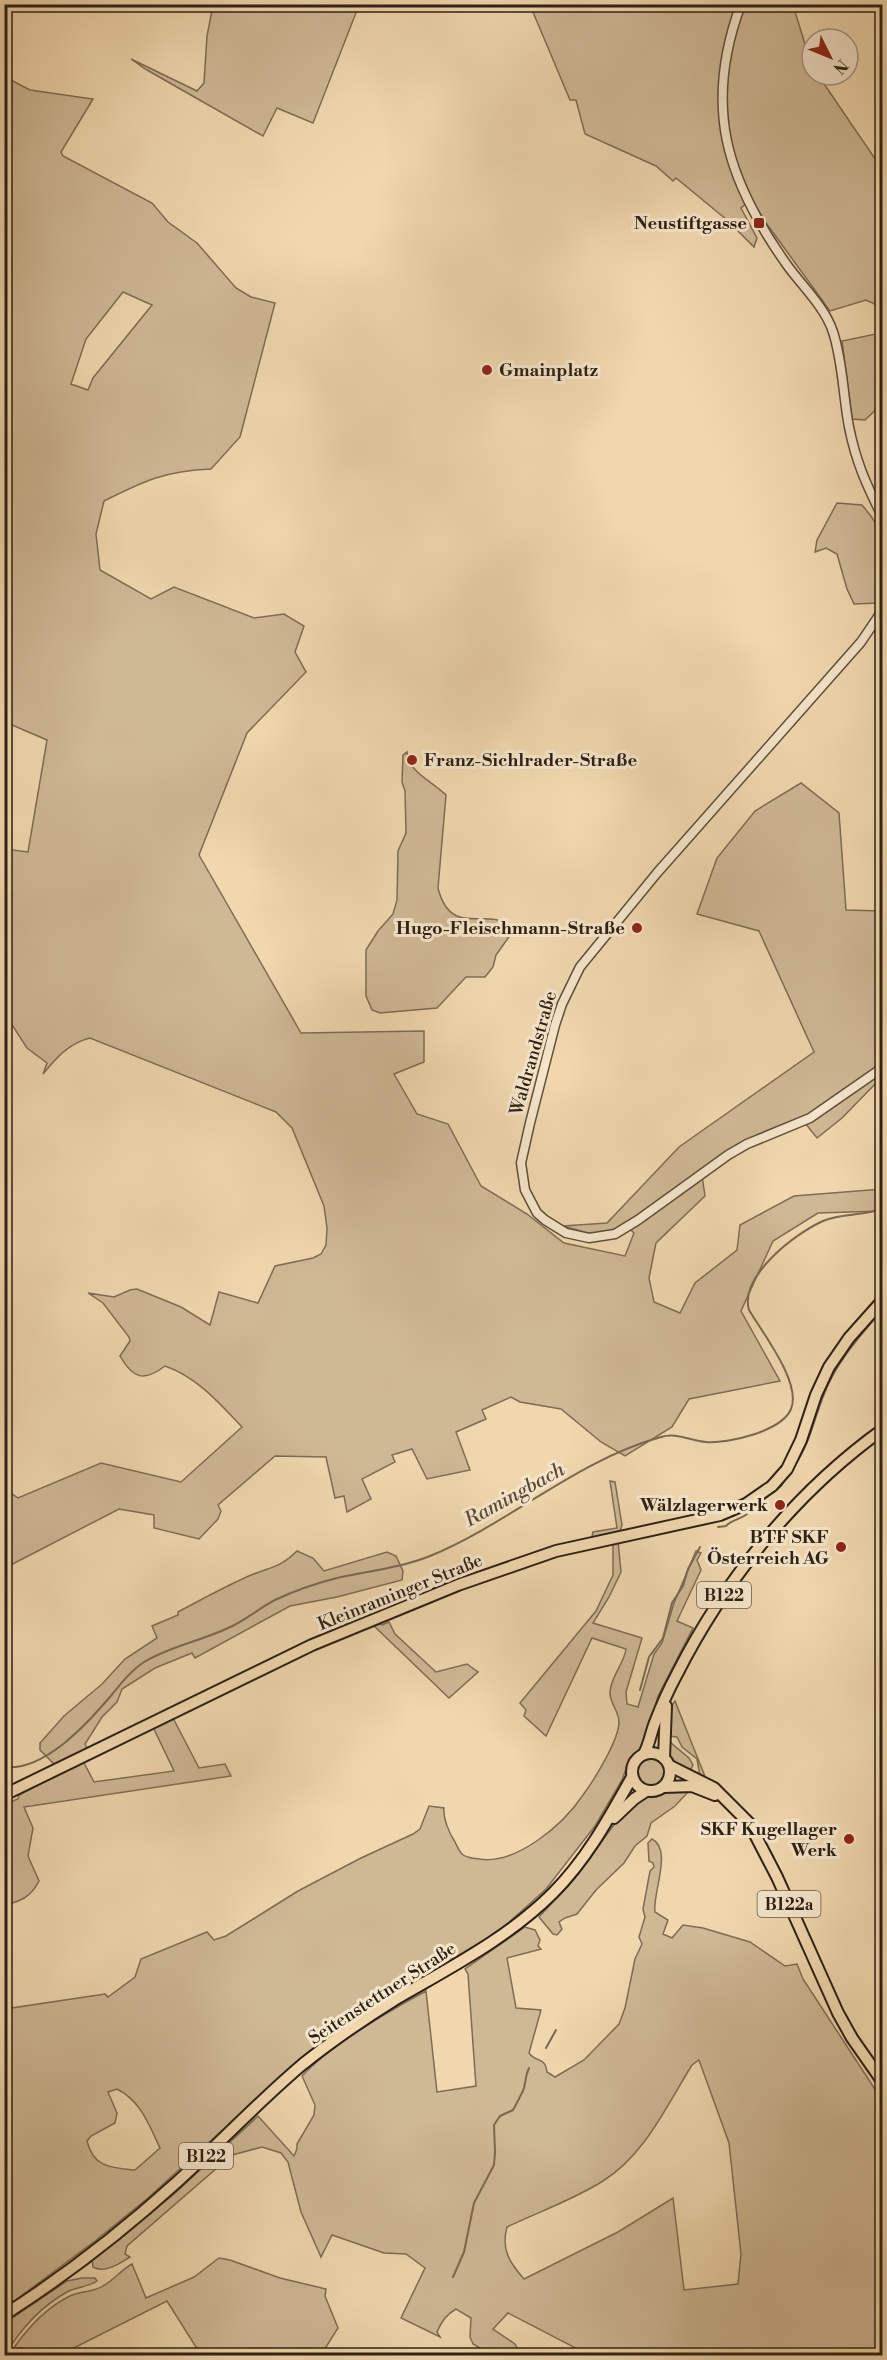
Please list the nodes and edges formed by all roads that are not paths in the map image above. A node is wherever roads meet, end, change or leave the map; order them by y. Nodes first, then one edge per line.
1 (741, 4) edge
2 (882, 516) edge
3 (882, 611) edge
4 (882, 1068) edge
5 (882, 1301) edge
6 (882, 1430) edge
7 (668, 1694) junction
8 (644, 1754) junction
9 (667, 1762) junction
10 (632, 1777) junction
11 (664, 1786) junction
12 (646, 1791) junction
13 (4, 1795) edge
14 (729, 1801) junction
15 (603, 1829) junction
16 (882, 2081) edge
17 (4, 2314) edge

1 - 2 street
3 - 4 street, Waldrandstraße
5 - 13 main road, Kleinraminger Straße
6 - 7 main road, B122
7 - 8 main road, B122
7 - 9 main road, B122
8 - 9 main road
8 - 10 main road, B122
9 - 11 main road, B122
9 - 14 main road, B122a
10 - 12 main road
10 - 15 main road, Seitenstettner Straße / B122
11 - 12 main road, B122
11 - 14 main road, B122a
12 - 15 main road, Seitenstettner Straße / B122
14 - 16 main road, B122a
15 - 17 main road, Seitenstettner Straße / B122

